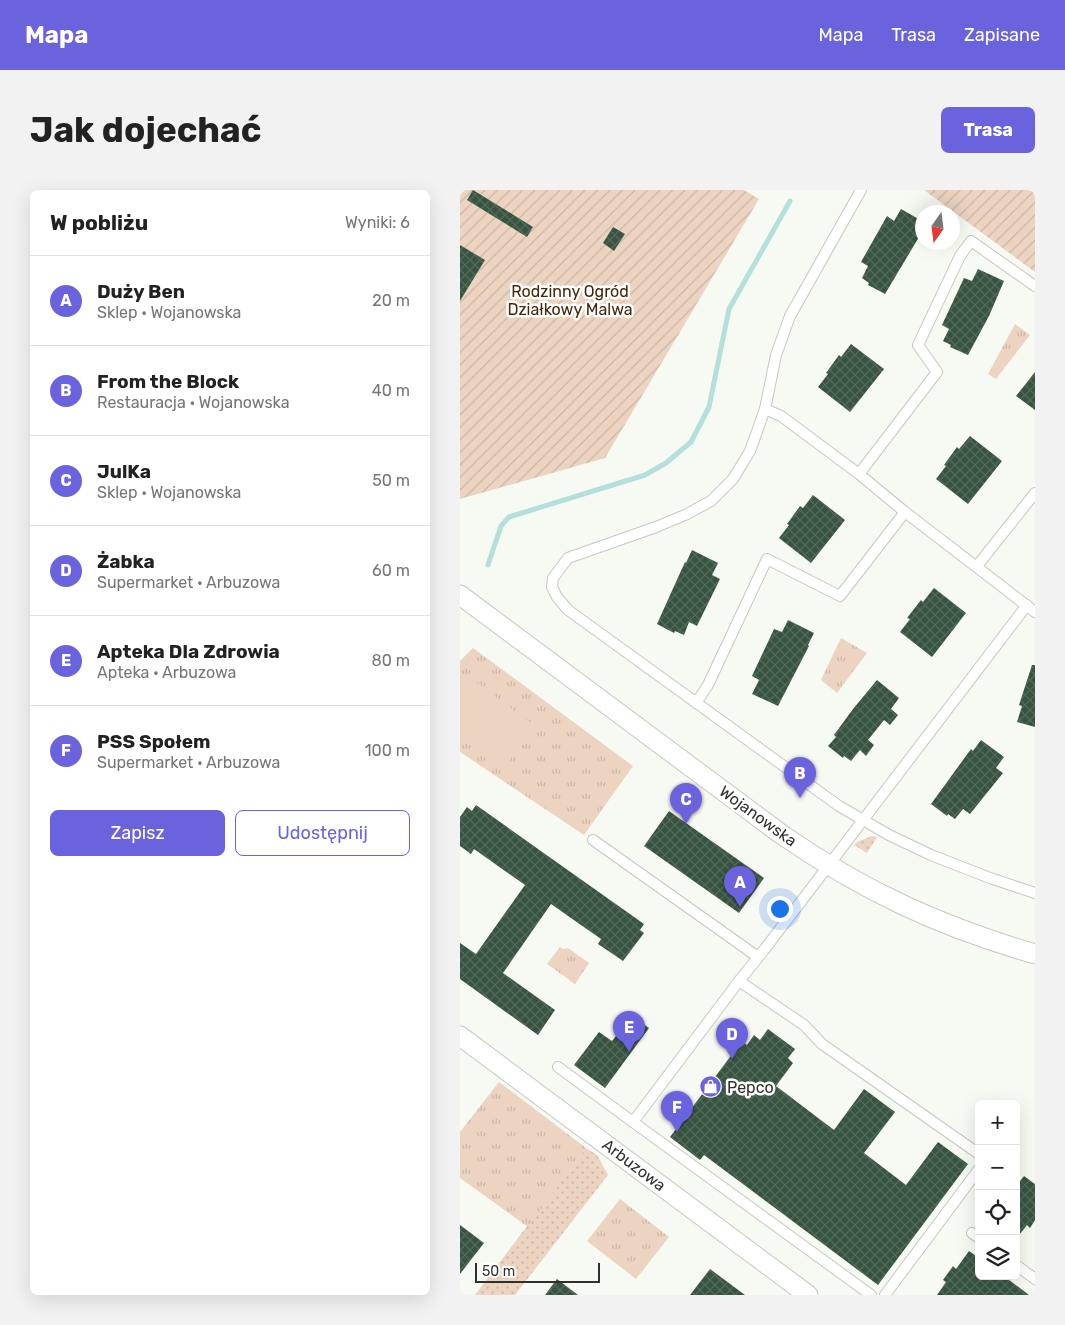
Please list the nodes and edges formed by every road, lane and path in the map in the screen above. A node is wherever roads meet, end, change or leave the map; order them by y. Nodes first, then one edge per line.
1 (862, 190) edge
2 (1035, 286) edge
3 (765, 409) junction
4 (859, 474) junction
5 (1035, 493) edge
6 (904, 512) junction
7 (977, 566) junction
8 (460, 595) edge
9 (1031, 609) edge
10 (696, 703) junction
11 (863, 820) junction
12 (592, 840) dead end
13 (829, 866) junction
14 (1035, 893) edge
15 (1035, 954) edge
16 (758, 957) junction
17 (739, 981) junction
18 (460, 1036) edge
19 (558, 1067) dead end
20 (634, 1122) junction
21 (975, 1151) edge
22 (975, 1174) edge
23 (1020, 1269) edge
24 (1035, 1279) edge
25 (808, 1295) edge
26 (872, 1295) edge
27 (885, 1295) edge

1 - 3 lane
2 - 4 lane
3 - 4 lane
3 - 10 lane
4 - 6 lane
5 - 7 lane
6 - 7 lane
6 - 10 lane
7 - 9 lane
8 - 13 street, Wojanowska
9 - 11 lane
10 - 11 lane
11 - 13 lane
11 - 14 lane
12 - 16 lane
13 - 15 street, Wojanowska
13 - 16 lane
16 - 17 lane
17 - 20 lane
17 - 21 lane
18 - 25 street, Arbuzowa
19 - 20 lane
20 - 26 lane
22 - 27 lane
23 - 24 lane

